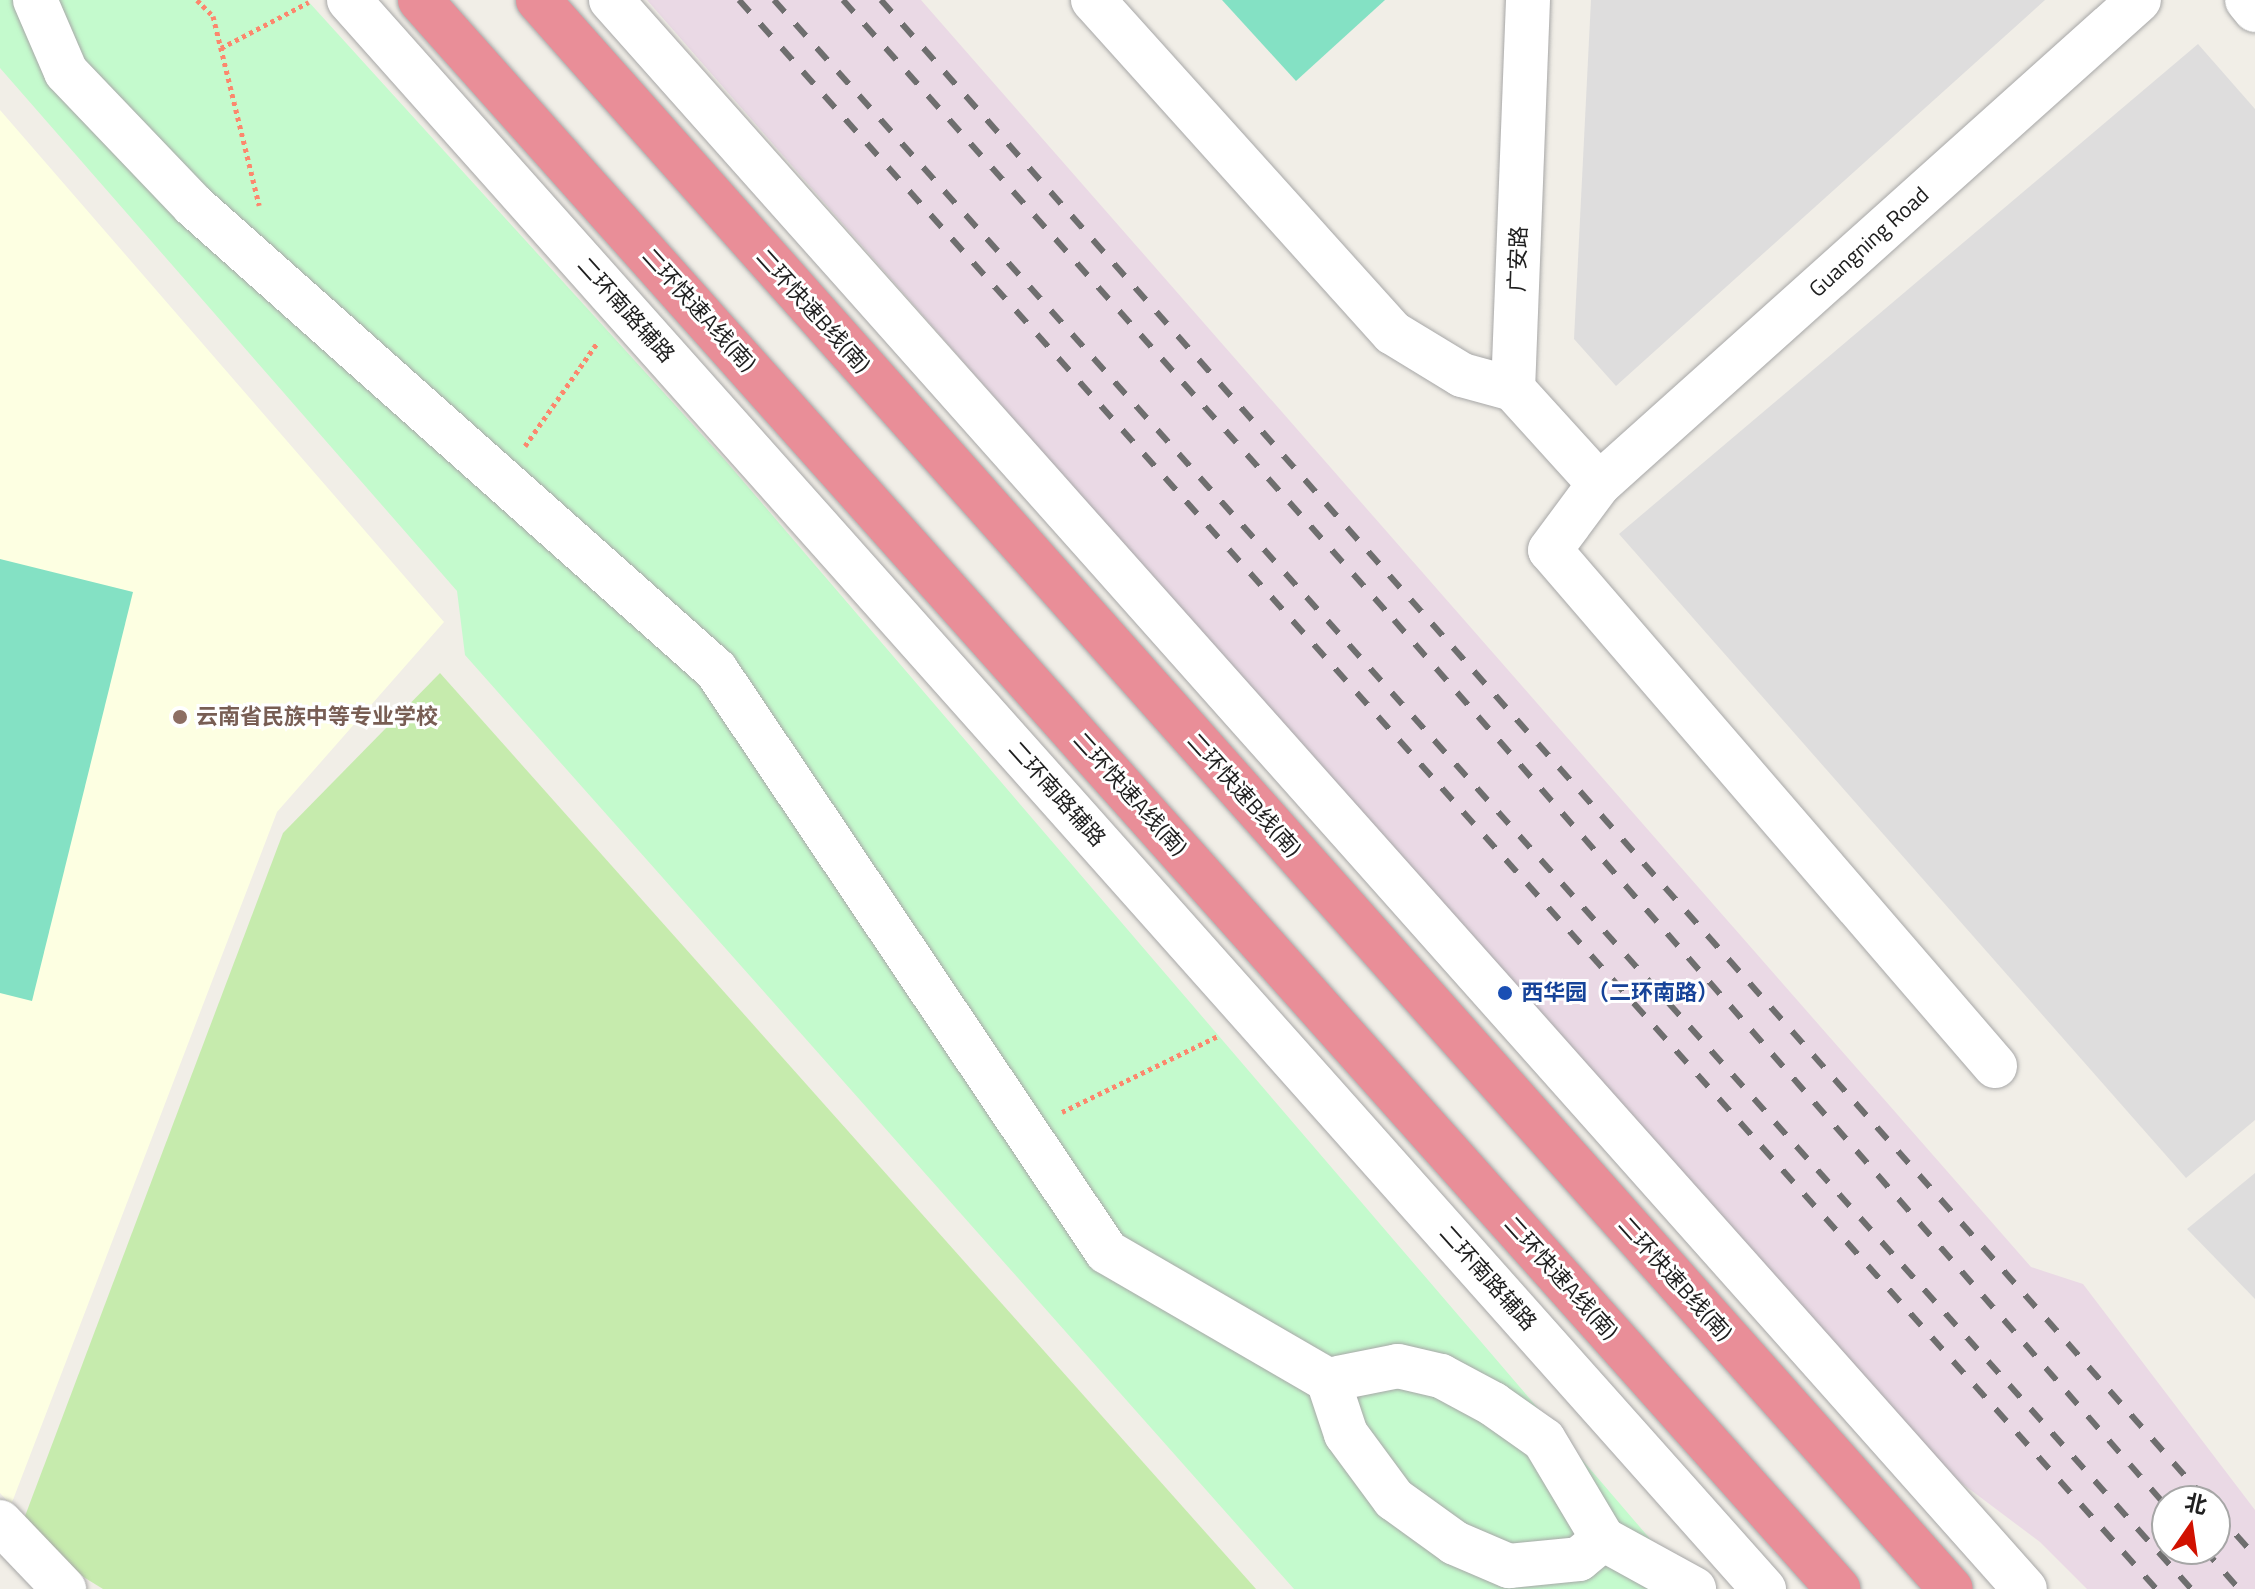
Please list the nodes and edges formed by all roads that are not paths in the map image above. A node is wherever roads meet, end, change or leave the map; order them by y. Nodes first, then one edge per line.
1 (35, 0) edge
2 (349, 0) edge
3 (420, 0) edge
4 (538, 0) edge
5 (611, 0) edge
6 (1093, 0) edge
7 (1528, 0) edge
8 (2139, 0) edge
9 (2247, 0) edge
10 (2255, 10) edge
11 (1513, 389) junction
12 (1599, 484) junction
13 (1995, 1066) dead end
14 (1328, 1380) junction
15 (0, 1522) edge
16 (1603, 1539) junction
17 (64, 1589) edge
18 (1694, 1589) edge
19 (1764, 1589) edge
20 (1838, 1589) edge
21 (1951, 1589) edge
22 (2025, 1589) edge

1 - 14 street
2 - 19 street, 二环南路辅路
3 - 20 highway, 二环快速A线(南)
4 - 21 highway, 二环快速B线(南)
5 - 22 street
6 - 11 street
7 - 11 street, 广安路
8 - 12 street, Guangning Road
9 - 10 street
11 - 12 street
12 - 13 street, Guangning Road
14 - 16 street
14 - 16 street
15 - 17 street
16 - 18 street

